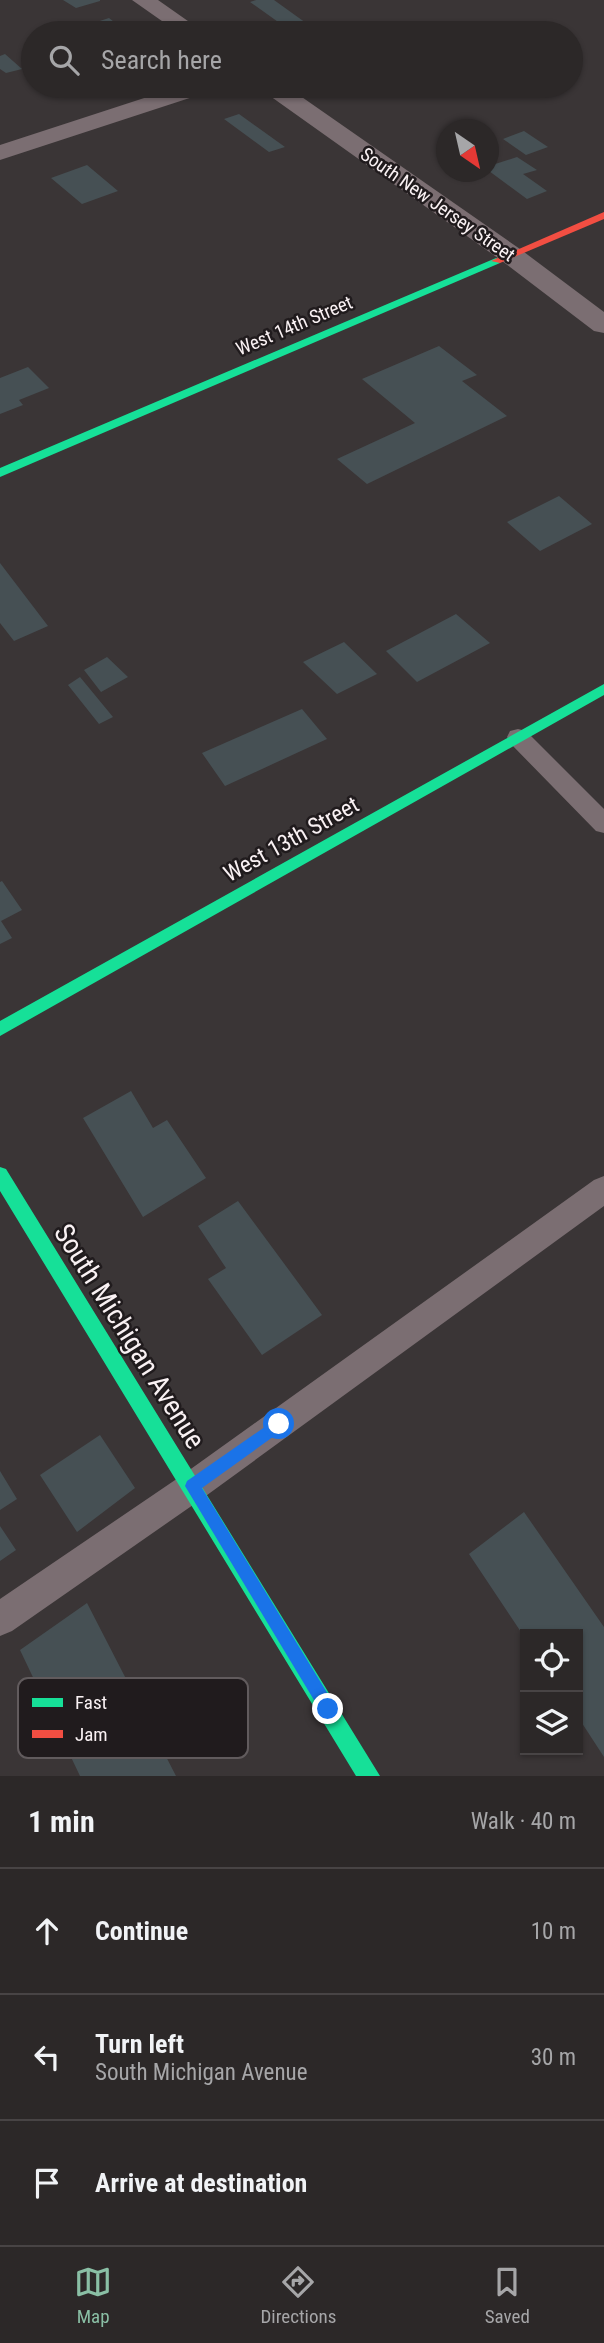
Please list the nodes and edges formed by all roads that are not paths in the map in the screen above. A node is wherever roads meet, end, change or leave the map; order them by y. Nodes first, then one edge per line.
1 (143, 0) edge
2 (175, 21) edge
3 (167, 98) edge
4 (288, 98) edge
5 (0, 153) edge
6 (604, 215) edge
7 (511, 255) junction
8 (604, 325) edge
9 (0, 473) edge
10 (604, 689) edge
11 (519, 737) junction
12 (604, 824) edge
13 (0, 1029) edge
14 (0, 1175) edge
15 (604, 1189) edge
16 (192, 1486) junction
17 (0, 1619) edge
18 (369, 1776) edge

1 - 2 street
3 - 5 street
4 - 7 street, South New Jersey Street
6 - 7 street, West 14th Street
7 - 8 street, South New Jersey Street
7 - 9 street, West 14th Street
10 - 11 street, West 13th Street
11 - 12 lane
11 - 13 street, West 13th Street
14 - 16 street, South Michigan Avenue
15 - 16 lane
16 - 17 lane
16 - 18 street, South Michigan Avenue

